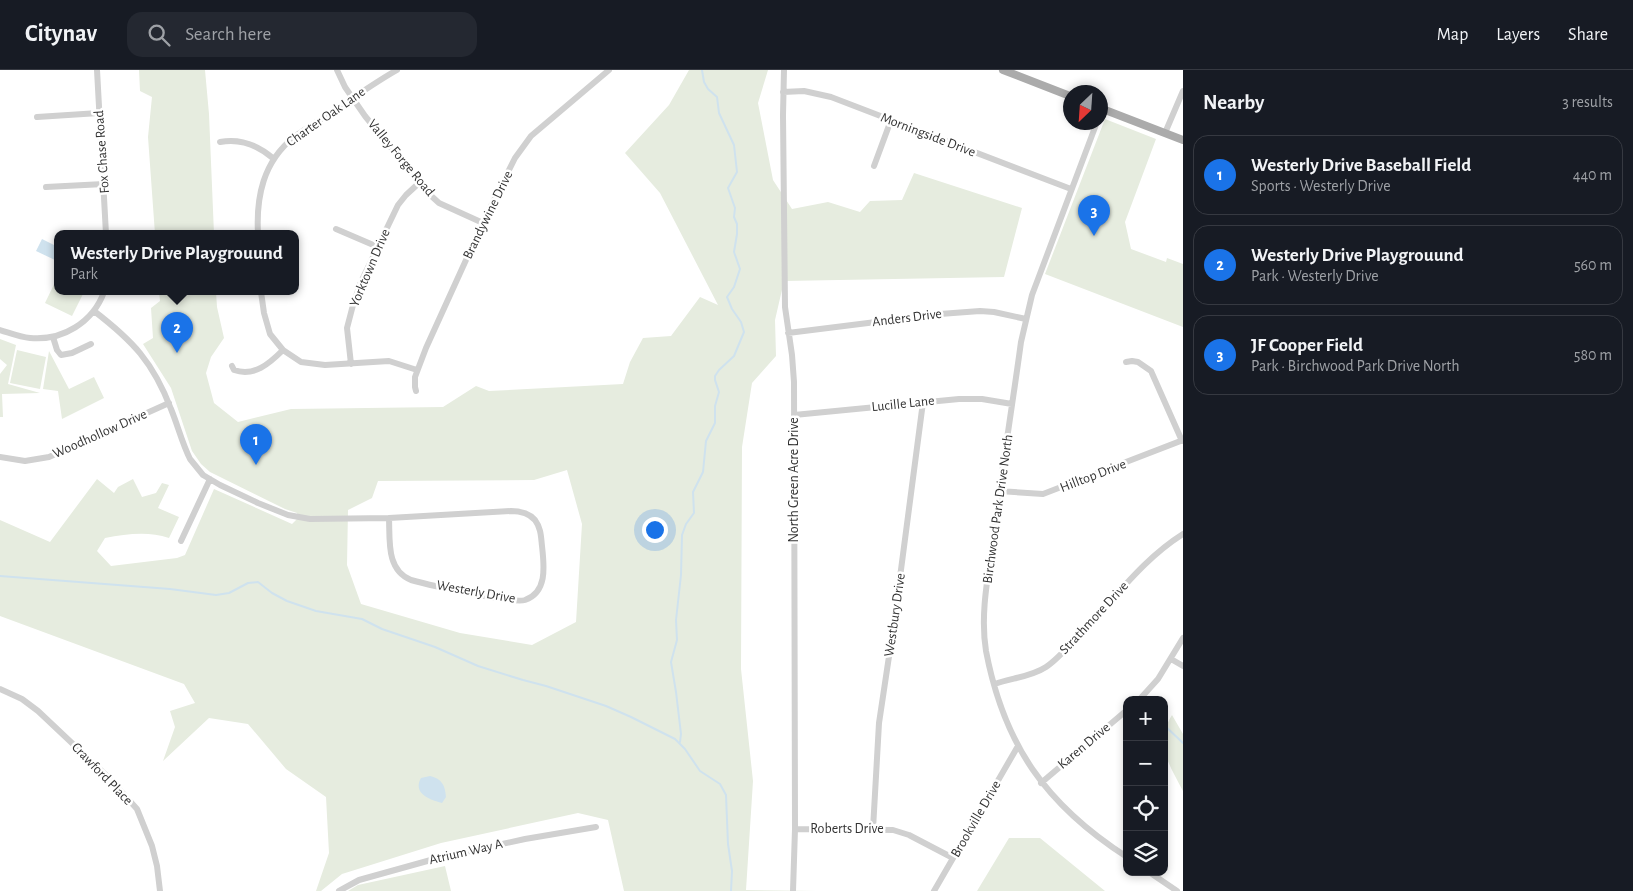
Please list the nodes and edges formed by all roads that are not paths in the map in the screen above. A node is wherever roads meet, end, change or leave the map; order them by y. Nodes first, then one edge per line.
1 (97, 70) edge
2 (337, 70) edge
3 (397, 70) edge
4 (609, 70) edge
5 (784, 70) edge
6 (1003, 70) edge
7 (1183, 90) edge
8 (783, 92) junction
9 (1063, 93) edge
10 (352, 98) junction
11 (1108, 112) edge
12 (99, 113) junction
13 (37, 117) dead end
14 (891, 120) junction
15 (1093, 130) edge
16 (1165, 133) junction
17 (1183, 140) edge
18 (220, 142) dead end
19 (274, 159) junction
20 (874, 166) dead end
21 (419, 183) junction
22 (104, 184) junction
23 (46, 187) dead end
24 (1071, 189) junction
25 (483, 223) junction
26 (336, 229) dead end
27 (106, 230) edge
28 (258, 230) edge
29 (378, 247) junction
30 (102, 295) edge
31 (262, 295) edge
32 (94, 311) junction
33 (1026, 319) junction
34 (0, 330) edge
35 (788, 333) junction
36 (53, 337) junction
37 (91, 344) dead end
38 (283, 350) junction
39 (1126, 362) dead end
40 (351, 364) junction
41 (232, 366) dead end
42 (417, 370) junction
43 (416, 391) dead end
44 (923, 402) junction
45 (169, 403) junction
46 (1012, 404) junction
47 (794, 415) junction
48 (1183, 440) edge
49 (0, 457) edge
50 (210, 479) junction
51 (999, 491) junction
52 (389, 518) junction
53 (1183, 534) edge
54 (181, 541) dead end
55 (1183, 638) edge
56 (1171, 659) junction
57 (1183, 666) edge
58 (995, 684) junction
59 (0, 690) edge
60 (1143, 696) edge
61 (1123, 713) edge
62 (1018, 746) junction
63 (1041, 783) junction
64 (596, 827) dead end
65 (795, 829) junction
66 (874, 829) junction
67 (1123, 853) edge
68 (953, 858) junction
69 (1156, 876) edge
70 (160, 891) edge
71 (339, 891) edge
72 (793, 891) edge
73 (934, 891) edge
74 (1177, 891) edge

1 - 12 street, Fox Chase Road
2 - 10 street, Valley Forge Road
3 - 10 street, Charter Oak Lane
4 - 25 street, Brandywine Drive
5 - 8 street, North Green Acre Drive
6 - 9 main road
7 - 16 street
8 - 14 street, Morningside Drive
8 - 35 street, North Green Acre Drive
10 - 19 street, Charter Oak Lane
10 - 21 street, Valley Forge Road
11 - 16 main road
12 - 13 street
12 - 22 street, Fox Chase Road
14 - 20 street
14 - 24 street, Morningside Drive
15 - 24 street, Birchwood Park Drive North
16 - 17 main road
18 - 19 street
19 - 28 street, Charter Oak Lane
21 - 25 street, Valley Forge Road
21 - 29 street, Yorktown Drive
22 - 23 street
22 - 27 street, Fox Chase Road
24 - 33 street, Birchwood Park Drive North
25 - 42 street, Brandywine Drive
26 - 29 street
29 - 40 street, Yorktown Drive
30 - 32 street
31 - 38 street
32 - 36 street
32 - 45 street, Westerly Drive
33 - 35 street, Anders Drive
33 - 46 street, Birchwood Park Drive North
34 - 36 street
35 - 47 street, North Green Acre Drive
36 - 37 street
38 - 40 street
38 - 41 street
39 - 48 street
40 - 42 street
42 - 43 street, Brandywine Drive
44 - 46 street, Lucille Lane
44 - 47 street, Lucille Lane
44 - 66 street, Westbury Drive
45 - 49 street, Woodhollow Drive
45 - 50 street, Westerly Drive
46 - 51 street, Birchwood Park Drive North
47 - 65 street, North Green Acre Drive
48 - 51 street, Hilltop Drive
50 - 52 street, Westerly Drive
50 - 54 street
51 - 58 street, Birchwood Park Drive North
52 - 52 street, Westerly Drive
53 - 58 street, Strathmore Drive
55 - 56 street
56 - 57 street
56 - 60 street
58 - 62 street, Birchwood Park Drive North
59 - 70 street, Crawford Place
61 - 63 street, Karen Drive
62 - 63 street, Birchwood Park Drive North
62 - 68 street, Brookville Drive
63 - 67 street, Birchwood Park Drive North
64 - 71 street, Atrium Way A
65 - 66 street, Roberts Drive
65 - 72 street, North Green Acre Drive
66 - 68 street, Roberts Drive
68 - 73 street, Brookville Drive
69 - 74 street

